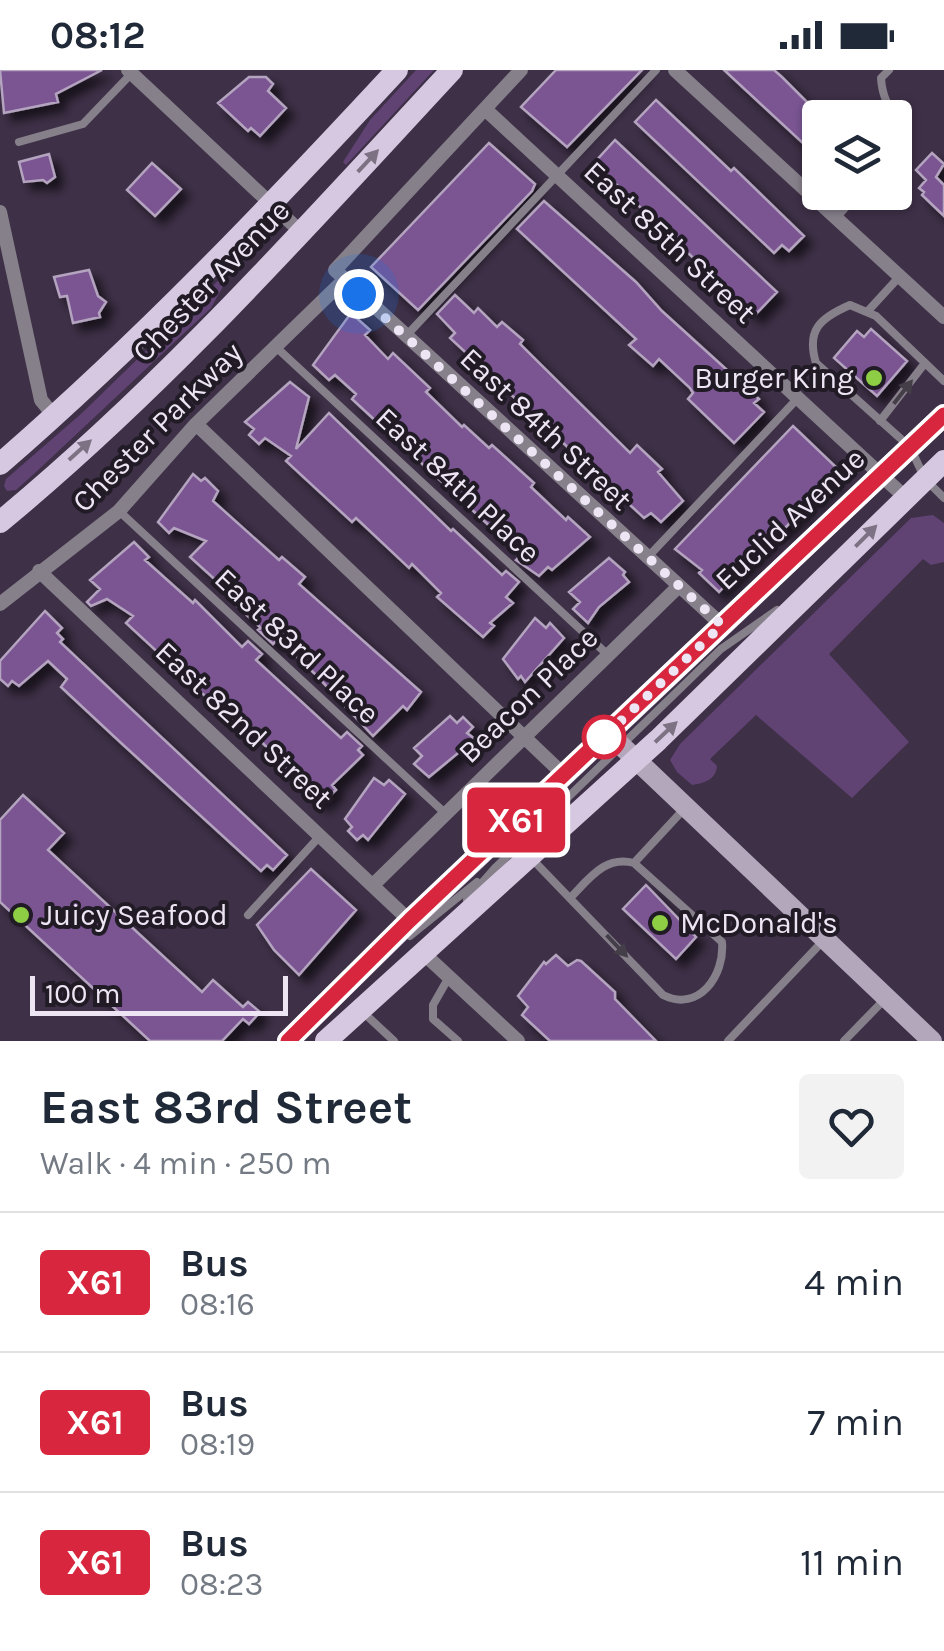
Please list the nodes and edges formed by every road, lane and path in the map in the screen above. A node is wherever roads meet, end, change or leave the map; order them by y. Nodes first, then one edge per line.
1 (397, 70) edge
2 (452, 70) edge
3 (521, 70) edge
4 (656, 70) edge
5 (675, 70) edge
6 (890, 70) edge
7 (130, 72) edge
8 (882, 100) edge
9 (485, 109) junction
10 (19, 142) dead end
11 (559, 176) junction
12 (272, 205) junction
13 (843, 210) edge
14 (0, 212) edge
15 (836, 218) junction
16 (301, 232) junction
17 (340, 275) junction
18 (900, 276) junction
19 (867, 312) junction
20 (944, 316) edge
21 (405, 336) junction
22 (276, 348) junction
23 (926, 364) junction
24 (944, 381) edge
25 (798, 398) junction
26 (944, 415) edge
27 (54, 417) junction
28 (880, 421) junction
29 (196, 424) junction
30 (910, 447) junction
31 (944, 461) edge
32 (0, 464) edge
33 (881, 474) junction
34 (925, 479) junction
35 (906, 498) junction
36 (944, 498) edge
37 (119, 511) junction
38 (2, 515) edge
39 (646, 559) junction
40 (39, 571) junction
41 (826, 576) junction
42 (678, 587) junction
43 (757, 592) junction
44 (0, 604) edge
45 (722, 625) junction
46 (721, 649) junction
47 (608, 655) junction
48 (526, 735) junction
49 (621, 746) junction
50 (564, 775) junction
51 (686, 806) junction
52 (446, 814) junction
53 (321, 835) junction
54 (529, 856) junction
55 (634, 863) junction
56 (496, 866) junction
57 (374, 884) junction
58 (570, 898) junction
59 (248, 915) dead end
60 (410, 920) junction
61 (824, 938) junction
62 (417, 957) junction
63 (449, 978) junction
64 (886, 998) junction
65 (330, 999) junction
66 (360, 1010) junction
67 (847, 1040) edge
68 (288, 1041) edge
69 (326, 1041) edge
70 (394, 1041) edge
71 (458, 1041) edge
72 (518, 1041) edge
73 (728, 1041) edge
74 (932, 1041) edge

1 - 12 main road, Chester Avenue
16 -> 2 main road, Chester Avenue
3 - 9 street, Chester Parkway
4 - 11 lane
5 - 15 street
6 - 8 lane
7 - 10 lane
7 - 12 street
9 - 11 street, East 85th Street
9 - 17 street, Chester Parkway
11 - 21 lane
11 - 25 street, East 85th Street
12 - 16 street
12 - 27 main road, Chester Avenue
13 - 15 lane
14 - 27 street
15 - 18 street
38 -> 16 main road, Chester Avenue
17 - 21 street, East 84th Street
17 - 22 street, Chester Parkway
18 - 19 lane
18 - 20 street
19 - 23 lane
19 - 28 lane
21 - 39 street, East 84th Street
22 - 29 street, Chester Parkway
22 - 47 lane, East 84th Place
23 - 24 lane
28 -> 23 lane
25 - 33 street, East 85th Street
25 - 39 lane
26 - 30 main road, Euclid Avenue
27 - 32 main road, Chester Avenue
28 - 30 lane
29 - 37 street, Chester Parkway
29 - 48 street
30 - 33 main road, Euclid Avenue
30 - 34 lane
31 - 34 main road, Euclid Avenue
33 - 35 street, East 85th Street
33 - 43 main road, Euclid Avenue
34 - 35 main road, Euclid Avenue
34 - 36 lane
41 -> 35 main road, Euclid Avenue
37 - 40 street, Chester Parkway
37 - 52 lane, East 83rd Place
39 - 42 street, East 84th Street
40 - 44 street, Chester Parkway
40 - 53 street, East 82nd Street
41 - 46 lane
49 -> 41 main road, Euclid Avenue
42 - 45 street, East 84th Street
42 - 47 street, Beacon Place
43 - 45 main road, Euclid Avenue
43 - 46 lane
45 - 49 main road, Euclid Avenue
46 - 49 lane
47 - 48 street, Beacon Place
48 - 50 street
48 - 52 street, Beacon Place
49 - 50 main road, Euclid Avenue
49 - 51 street
49 - 54 main road, Euclid Avenue
49 - 56 lane
50 - 60 main road, Euclid Avenue
51 - 55 lane
51 - 61 street
52 - 57 street, Beacon Place
53 - 57 street, East 82nd Street
53 - 59 lane
54 - 58 lane
54 - 62 main road, Euclid Avenue
55 - 58 lane
58 -> 55 lane
56 - 62 lane
56 - 65 lane
57 - 60 street, East 82nd Street
60 - 65 main road, Euclid Avenue
61 - 64 street
61 - 73 lane
62 - 63 street
62 - 66 main road, Euclid Avenue
63 - 71 lane
63 - 72 street
64 - 67 lane
64 - 74 street
65 - 68 main road, Euclid Avenue
66 - 69 main road, Euclid Avenue
66 - 70 lane

